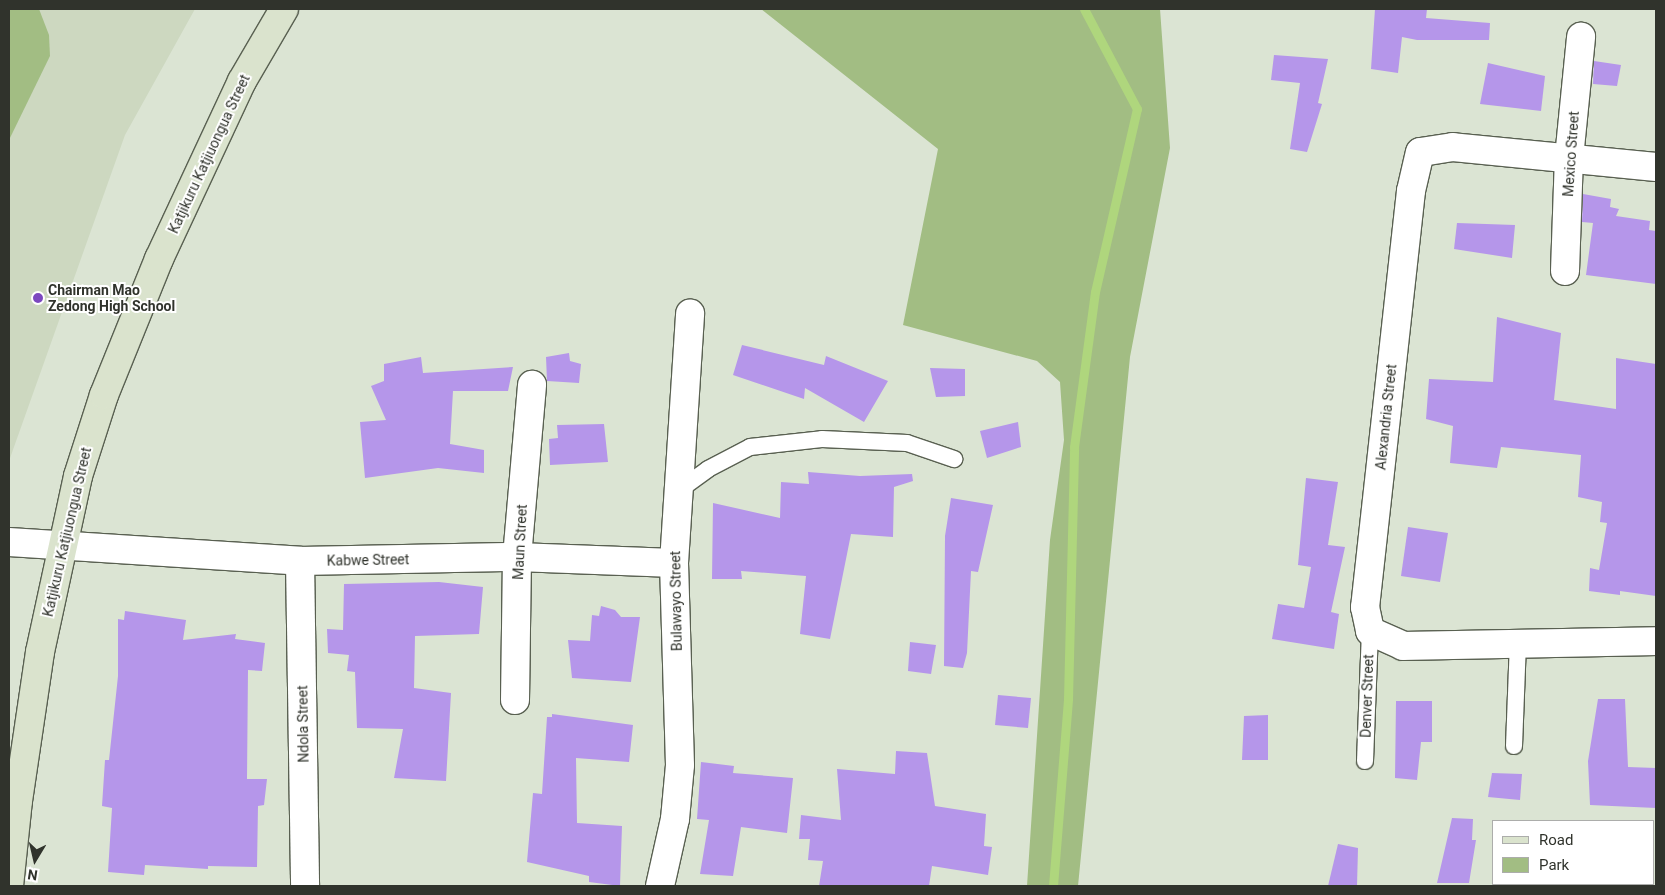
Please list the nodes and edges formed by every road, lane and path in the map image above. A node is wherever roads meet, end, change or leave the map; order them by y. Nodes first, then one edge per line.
1 (284, 9) edge
2 (1581, 37) dead end
3 (1569, 158) junction
4 (1656, 167) edge
5 (1565, 271) dead end
6 (690, 314) dead end
7 (532, 385) dead end
8 (954, 459) dead end
9 (678, 490) junction
10 (9, 542) edge
11 (62, 546) junction
12 (518, 557) junction
13 (300, 561) junction
14 (674, 563) junction
15 (1370, 631) junction
16 (1656, 641) edge
17 (1518, 643) junction
18 (515, 700) dead end
19 (1514, 746) dead end
20 (1365, 761) dead end
21 (9, 886) edge
22 (305, 886) edge
23 (660, 886) edge

1 - 11 street, Katjikuru Katjiuongua Street
2 - 3 street, Mexico Street
3 - 4 street, Alexandria Street
3 - 5 street, Mexico Street
3 - 15 street, Alexandria Street
6 - 9 street, Bulawayo Street
7 - 12 street, Maun Street
8 - 9 lane
9 - 14 street, Bulawayo Street
10 - 11 street, Kabwe Street
11 - 13 street, Kabwe Street
11 - 21 street, Katjikuru Katjiuongua Street
12 - 13 street, Kabwe Street
12 - 14 street, Kabwe Street
12 - 18 street, Maun Street
13 - 22 street, Ndola Street
14 - 23 street, Bulawayo Street
15 - 17 street
15 - 20 lane, Denver Street
16 - 17 street
17 - 19 lane

